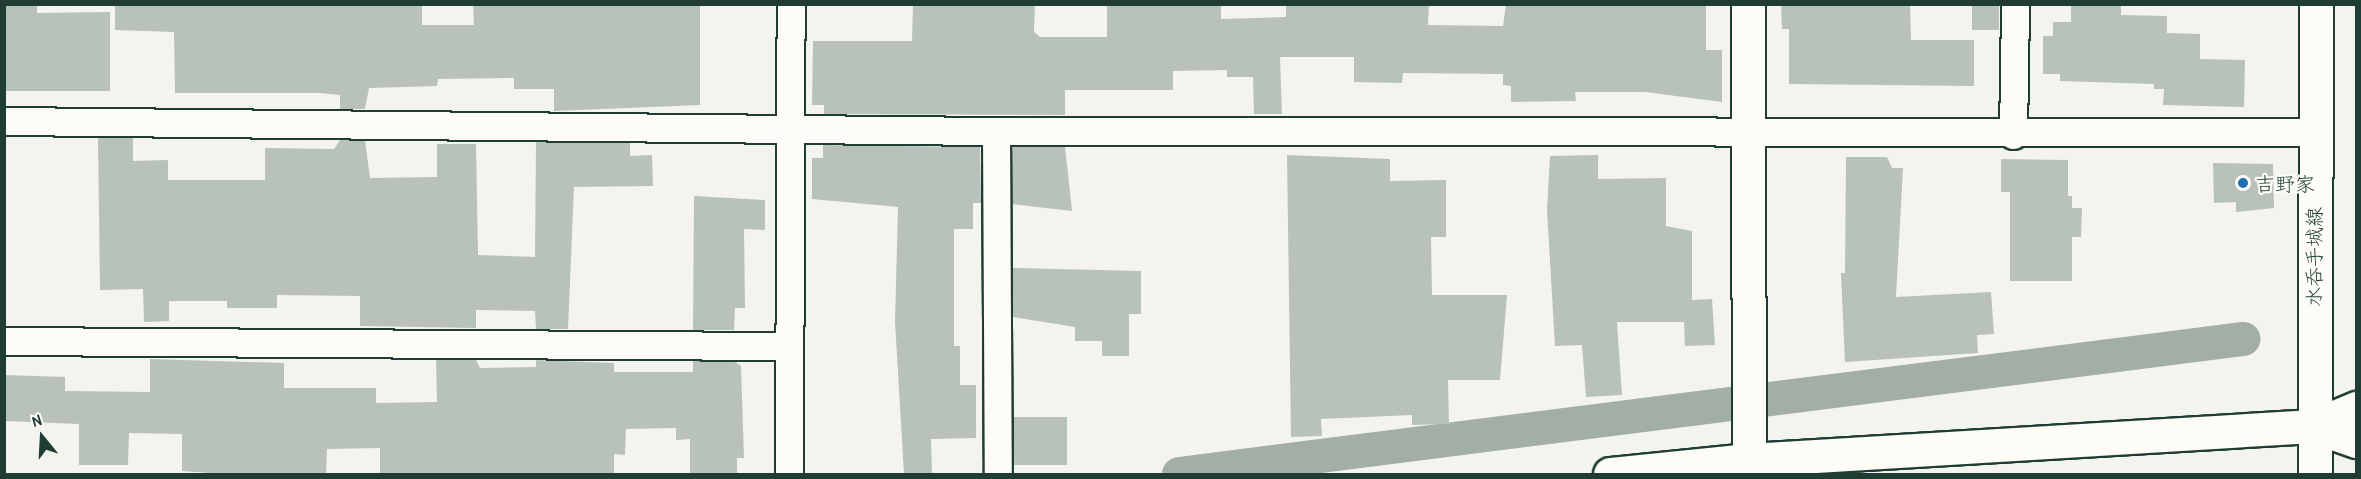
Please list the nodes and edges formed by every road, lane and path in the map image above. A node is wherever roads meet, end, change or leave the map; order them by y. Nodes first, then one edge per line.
1 (791, 4) edge
2 (1748, 4) edge
3 (2015, 4) edge
4 (2316, 4) edge
5 (4, 121) edge
6 (792, 127) junction
7 (996, 131) junction
8 (1748, 131) junction
9 (2313, 132) junction
10 (2013, 135) junction
11 (4, 341) edge
12 (787, 346) junction
13 (2356, 408) edge
14 (2313, 426) junction
15 (2356, 441) edge
16 (1749, 460) junction
17 (789, 474) edge
18 (998, 474) edge
19 (1610, 474) edge
20 (2314, 474) edge

1 - 6 street
2 - 8 street
3 - 10 street
4 - 9 street, 水呑手城線
5 - 6 street
6 - 7 street
6 - 12 street
7 - 8 street
7 - 18 street
8 - 10 street
8 - 16 street
9 - 10 street
9 - 14 street, 水呑手城線
11 - 12 street
12 - 17 street
13 - 14 street
14 - 15 street
14 - 16 street
14 - 20 street, 水呑手城線
16 - 19 street

